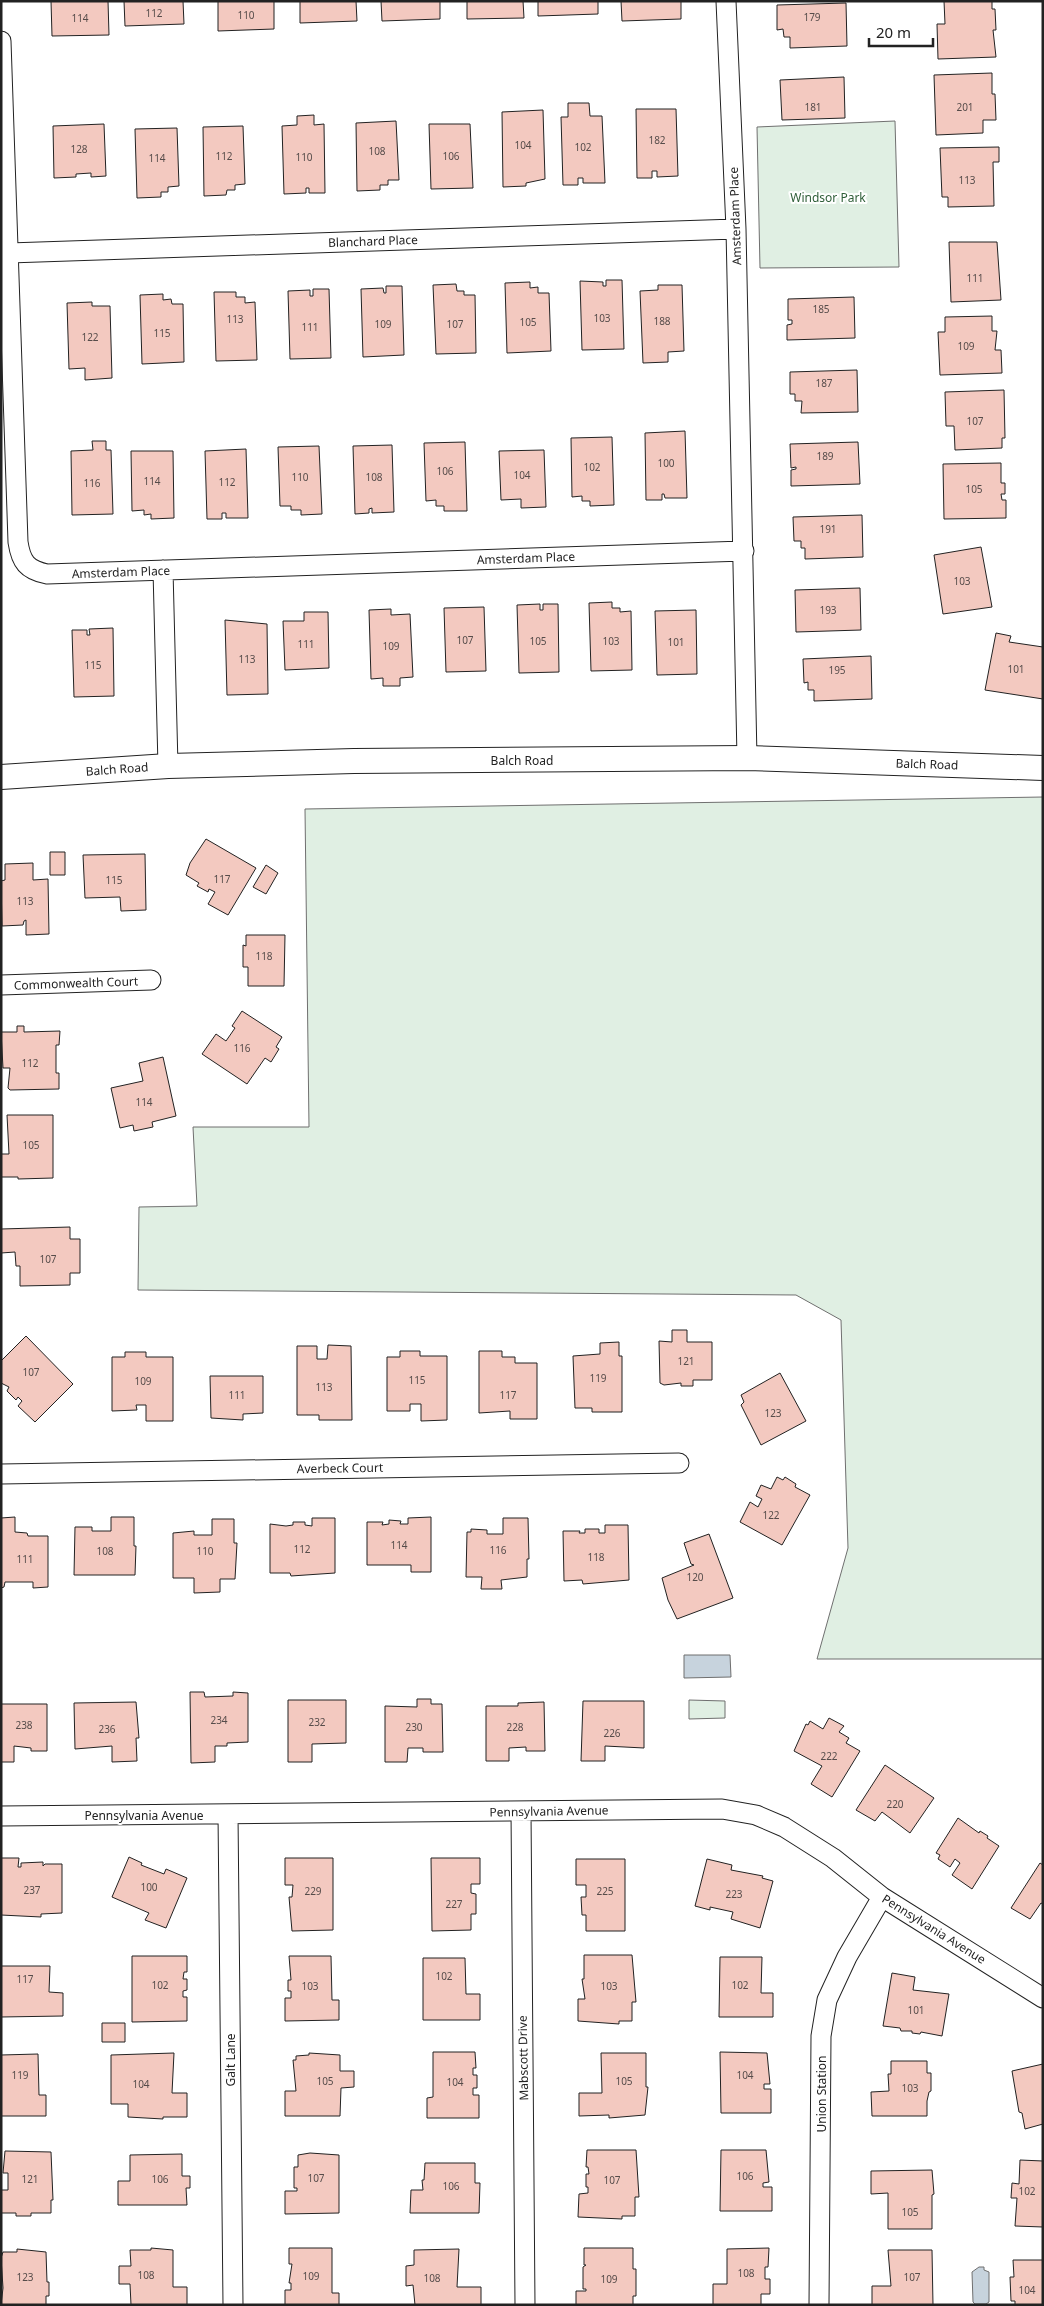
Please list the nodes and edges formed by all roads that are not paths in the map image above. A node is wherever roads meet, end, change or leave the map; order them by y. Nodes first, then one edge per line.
1 (726, 1) edge
2 (1, 41) edge
3 (736, 230) junction
4 (9, 253) junction
5 (744, 551) junction
6 (163, 570) junction
7 (747, 758) junction
8 (168, 766) junction
9 (1043, 768) edge
10 (1, 777) edge
11 (151, 980) dead end
12 (1, 985) edge
13 (679, 1463) dead end
14 (1, 1474) edge
15 (521, 1811) junction
16 (228, 1814) junction
17 (1, 1816) edge
18 (882, 1897) junction
19 (1043, 1998) edge
20 (232, 2305) edge
21 (525, 2305) edge
22 (819, 2305) edge

1 - 3 street, Amsterdam Place
2 - 4 street, Amsterdam Place
3 - 4 street, Blanchard Place
3 - 5 street, Amsterdam Place
4 - 6 street, Amsterdam Place
5 - 6 street, Amsterdam Place
5 - 7 street, Amsterdam Place
6 - 8 street
7 - 8 street, Balch Road
7 - 9 street, Balch Road
8 - 10 street, Balch Road
11 - 12 street, Commonwealth Court
13 - 14 street, Averbeck Court
15 - 16 street, Pennsylvania Avenue
15 - 18 street, Pennsylvania Avenue
15 - 21 street, Mabscott Drive
16 - 17 street, Pennsylvania Avenue
16 - 20 street, Galt Lane
18 - 19 street, Pennsylvania Avenue
18 - 22 street, Union Station

